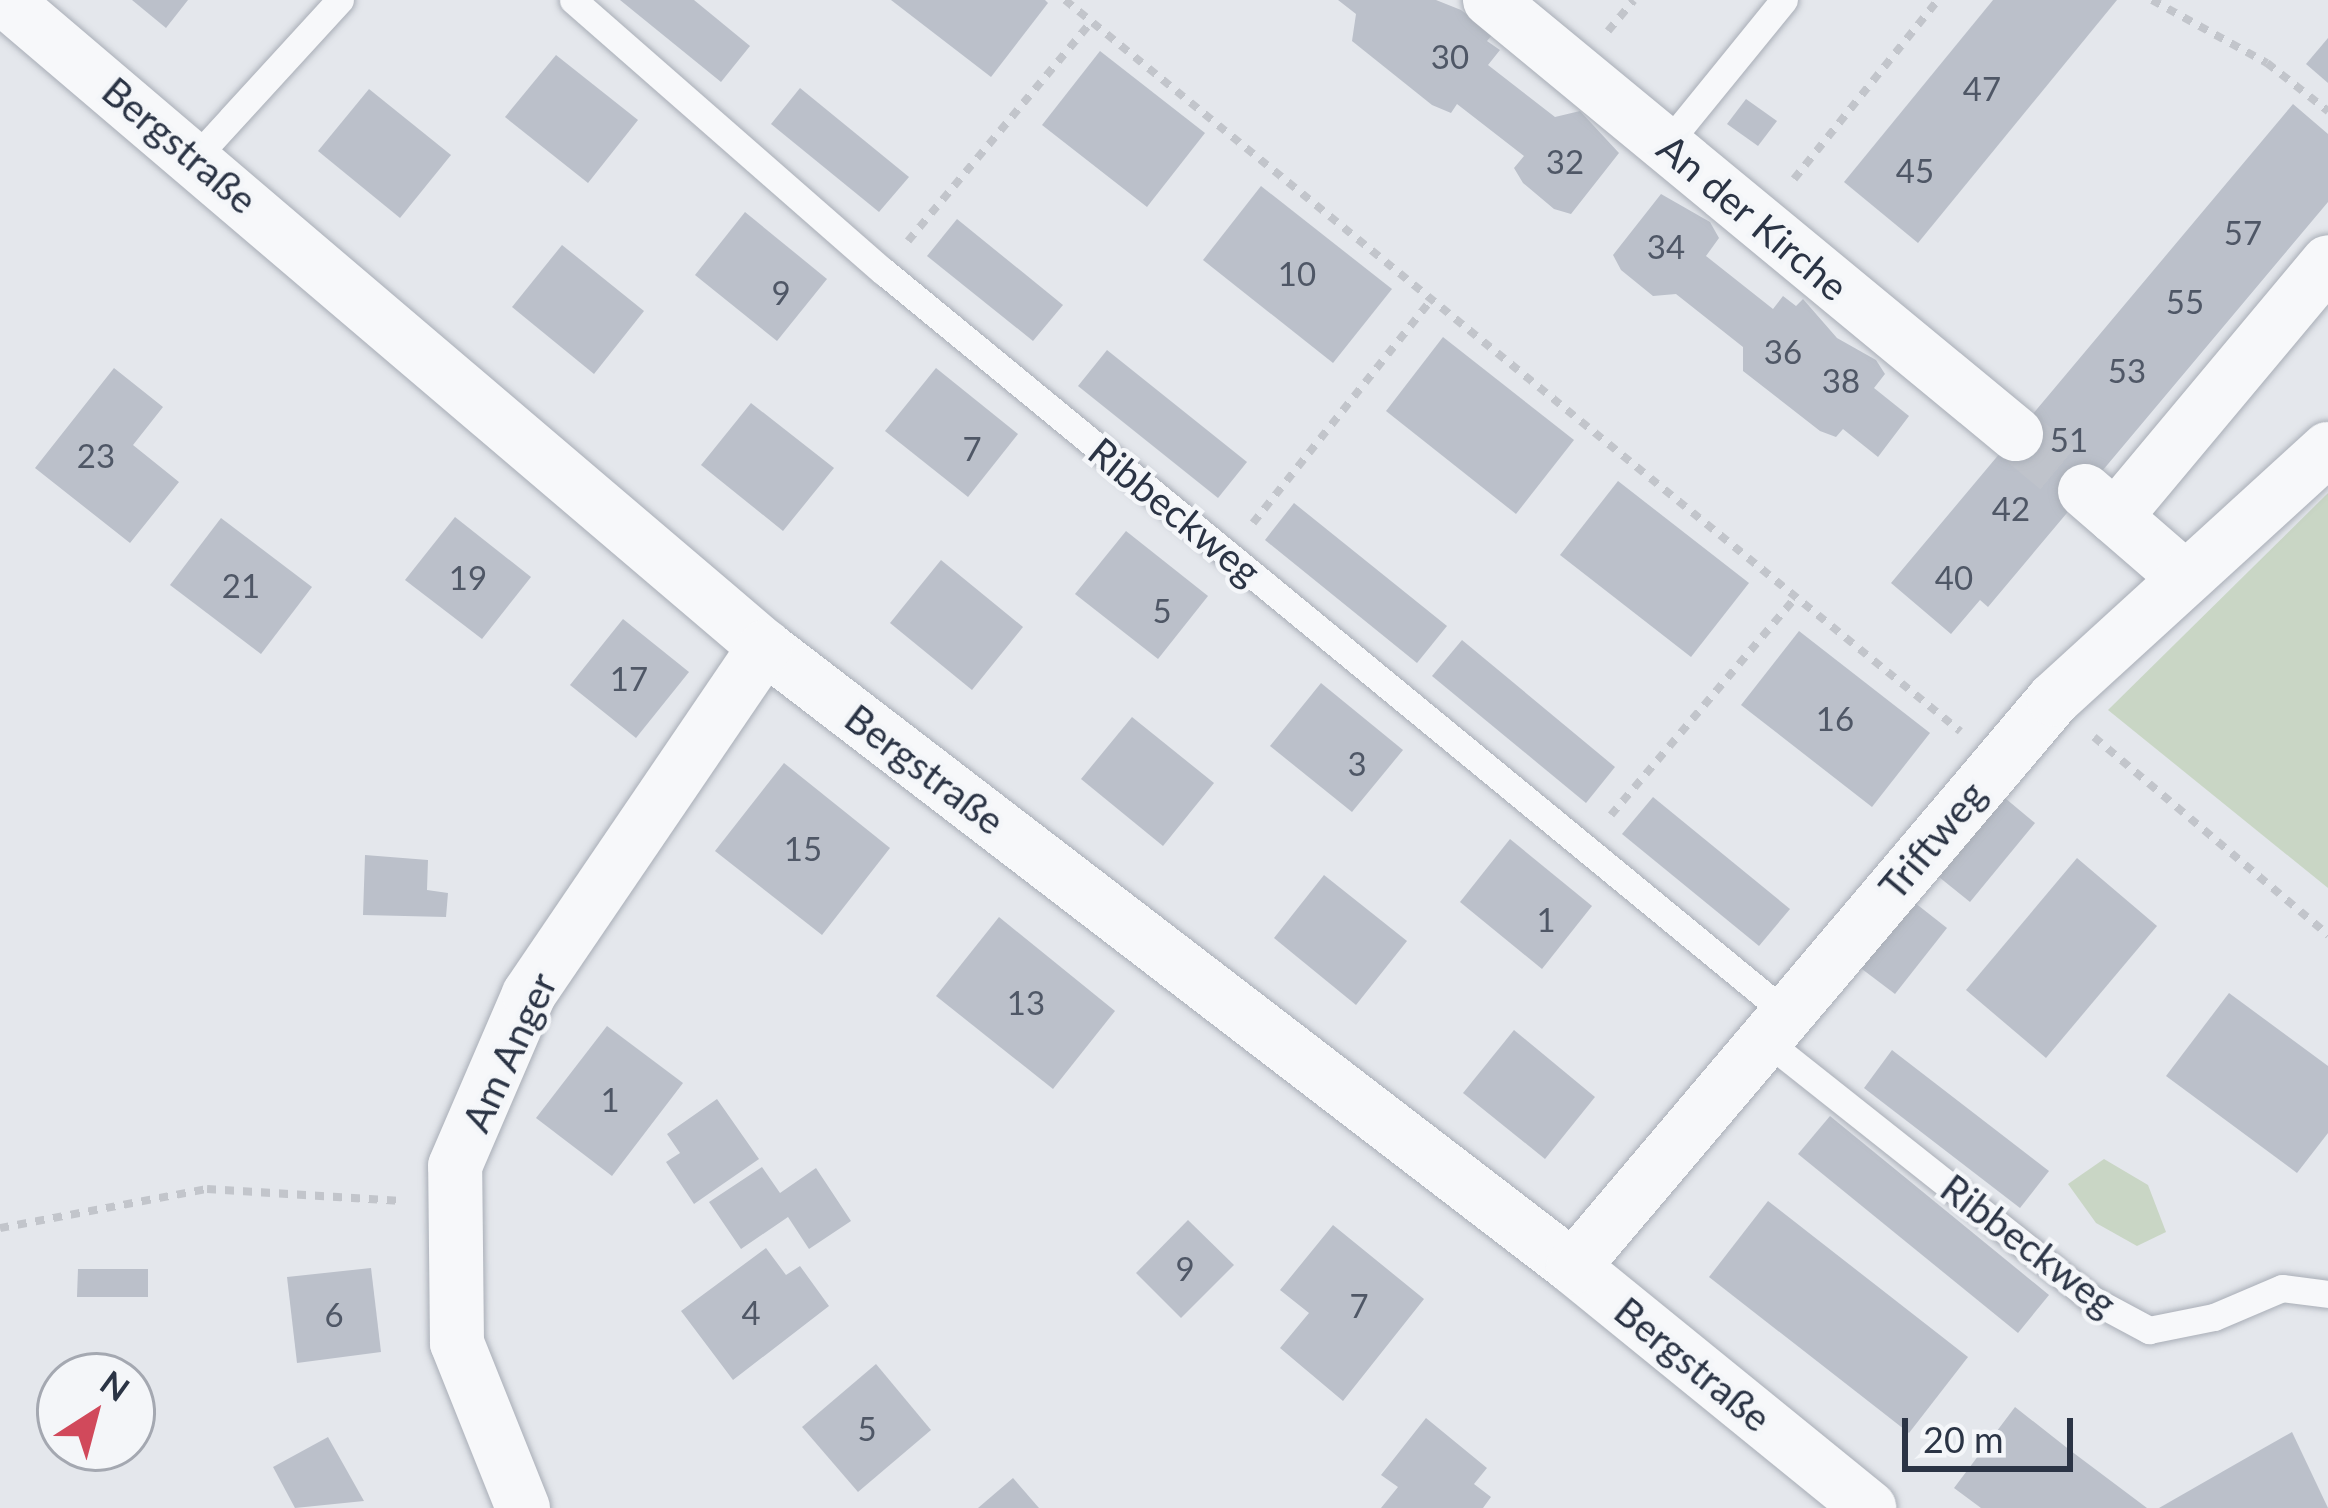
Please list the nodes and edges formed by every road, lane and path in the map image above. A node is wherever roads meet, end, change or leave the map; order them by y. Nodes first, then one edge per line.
1 (4, 0) edge
2 (340, 0) edge
3 (573, 0) edge
4 (1066, 0) edge
5 (1490, 0) edge
6 (1784, 0) edge
7 (1938, 0) edge
8 (2152, 0) edge
9 (1092, 22) junction
10 (2328, 111) edge
11 (1666, 145) junction
12 (196, 157) junction
13 (1760, 222) junction
14 (2328, 262) edge
15 (883, 271) junction
16 (1432, 299) junction
17 (2016, 434) tunnel mouth
18 (2328, 448) edge
19 (1227, 554) junction
20 (2183, 576) junction
21 (1796, 597) junction
22 (765, 647) junction
23 (2054, 699) junction
24 (1999, 762) junction
25 (1584, 848) junction
26 (2328, 934) edge
27 (1776, 1026) junction
28 (456, 1204) junction
29 (0, 1228) edge
30 (1574, 1267) junction
31 (2328, 1294) edge
32 (523, 1508) edge
33 (1870, 1508) edge

1 - 12 street, Bergstraße
2 - 12 lane
3 - 15 lane, Ribbeckweg
4 - 9 path
5 - 11 street, An der Kirche
6 - 11 lane
7 - 13 path
8 - 10 path
9 - 15 path
9 - 16 path
11 - 13 street, An der Kirche
12 - 22 street, Bergstraße
13 - 17 street, An der Kirche
14 - 20 street
15 - 19 lane, Ribbeckweg
16 - 19 path
16 - 21 path
18 - 20 street, Triftweg
19 - 25 lane, Ribbeckweg
20 - 23 street, Triftweg
21 - 24 path
21 - 25 path
22 - 28 street, Am Anger
22 - 30 street, Bergstraße
23 - 24 street, Triftweg
23 - 26 path
24 - 27 street, Triftweg
25 - 27 lane, Ribbeckweg
27 - 30 street, Triftweg
27 - 31 lane, Ribbeckweg
28 - 29 path
28 - 32 street, Am Anger
30 - 33 street, Bergstraße

